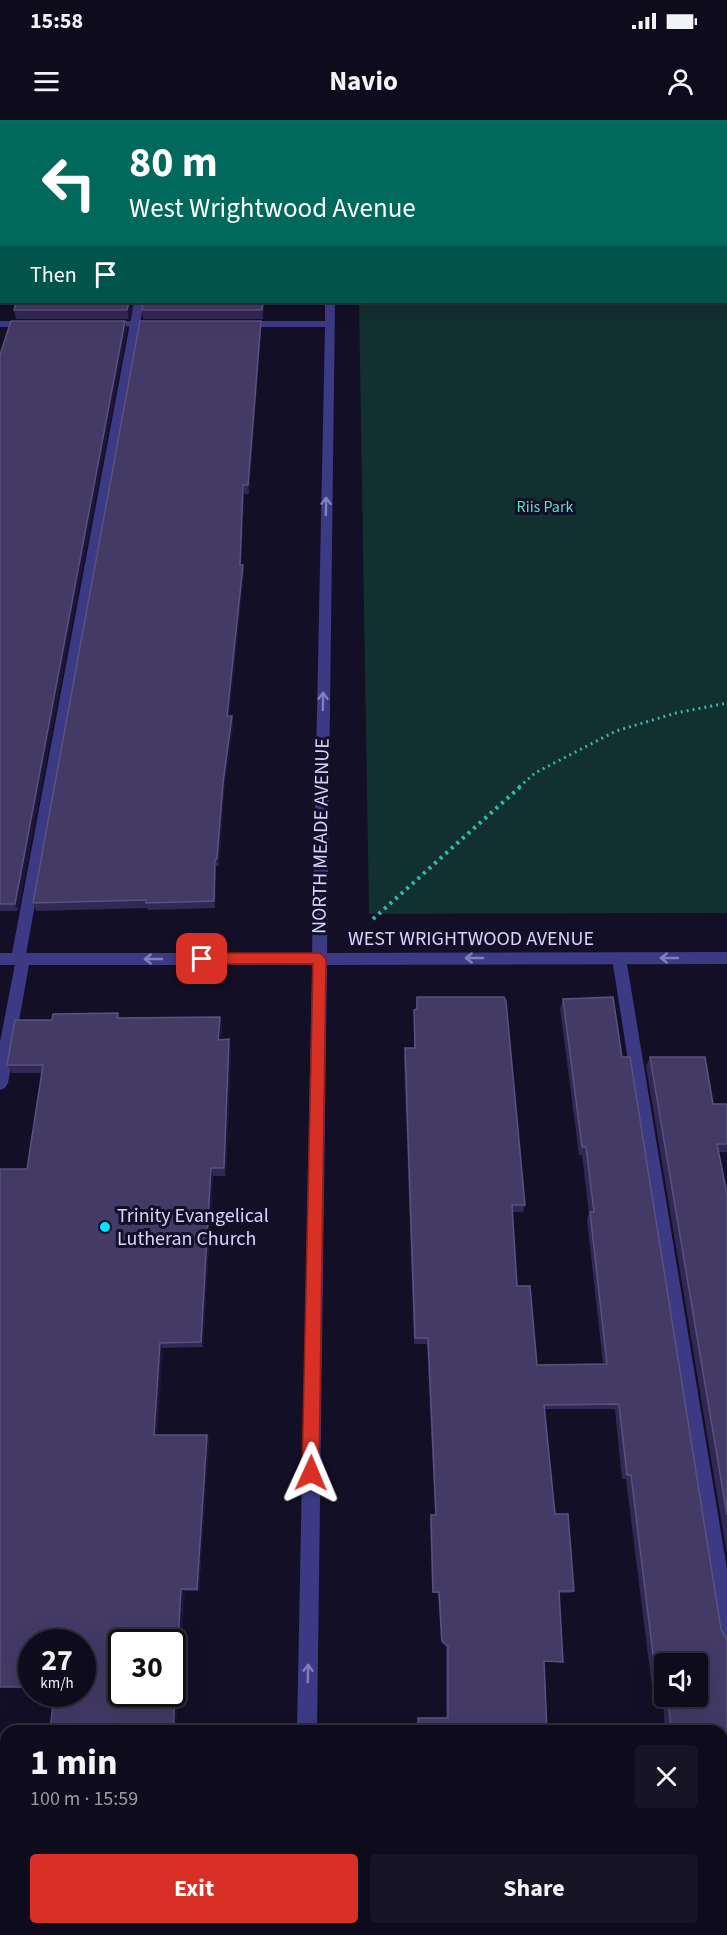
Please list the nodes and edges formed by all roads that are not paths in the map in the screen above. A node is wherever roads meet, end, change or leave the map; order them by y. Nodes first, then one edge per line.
1 (139, 303) edge
2 (330, 303) edge
3 (0, 324) edge
4 (45, 324) edge
5 (89, 324) edge
6 (134, 324) junction
7 (169, 324) edge
8 (227, 324) edge
9 (329, 324) junction
10 (619, 958) junction
11 (727, 958) edge
12 (0, 959) edge
13 (20, 959) junction
14 (320, 959) junction
15 (0, 1083) edge
16 (727, 1630) edge
17 (307, 1725) edge

1 - 6 street
2 - 9 street, NORTH MEADE AVENUE
3 - 4 street
5 - 6 street
6 - 7 street
6 - 13 street
8 - 9 street
14 -> 9 street, NORTH MEADE AVENUE
11 -> 10 street, WEST WRIGHTWOOD AVENUE
10 -> 14 street, WEST WRIGHTWOOD AVENUE
10 - 16 street
12 - 13 street, WEST WRIGHTWOOD AVENUE
14 -> 13 street, WEST WRIGHTWOOD AVENUE
13 - 15 street
17 -> 14 street, NORTH MEADE AVENUE

